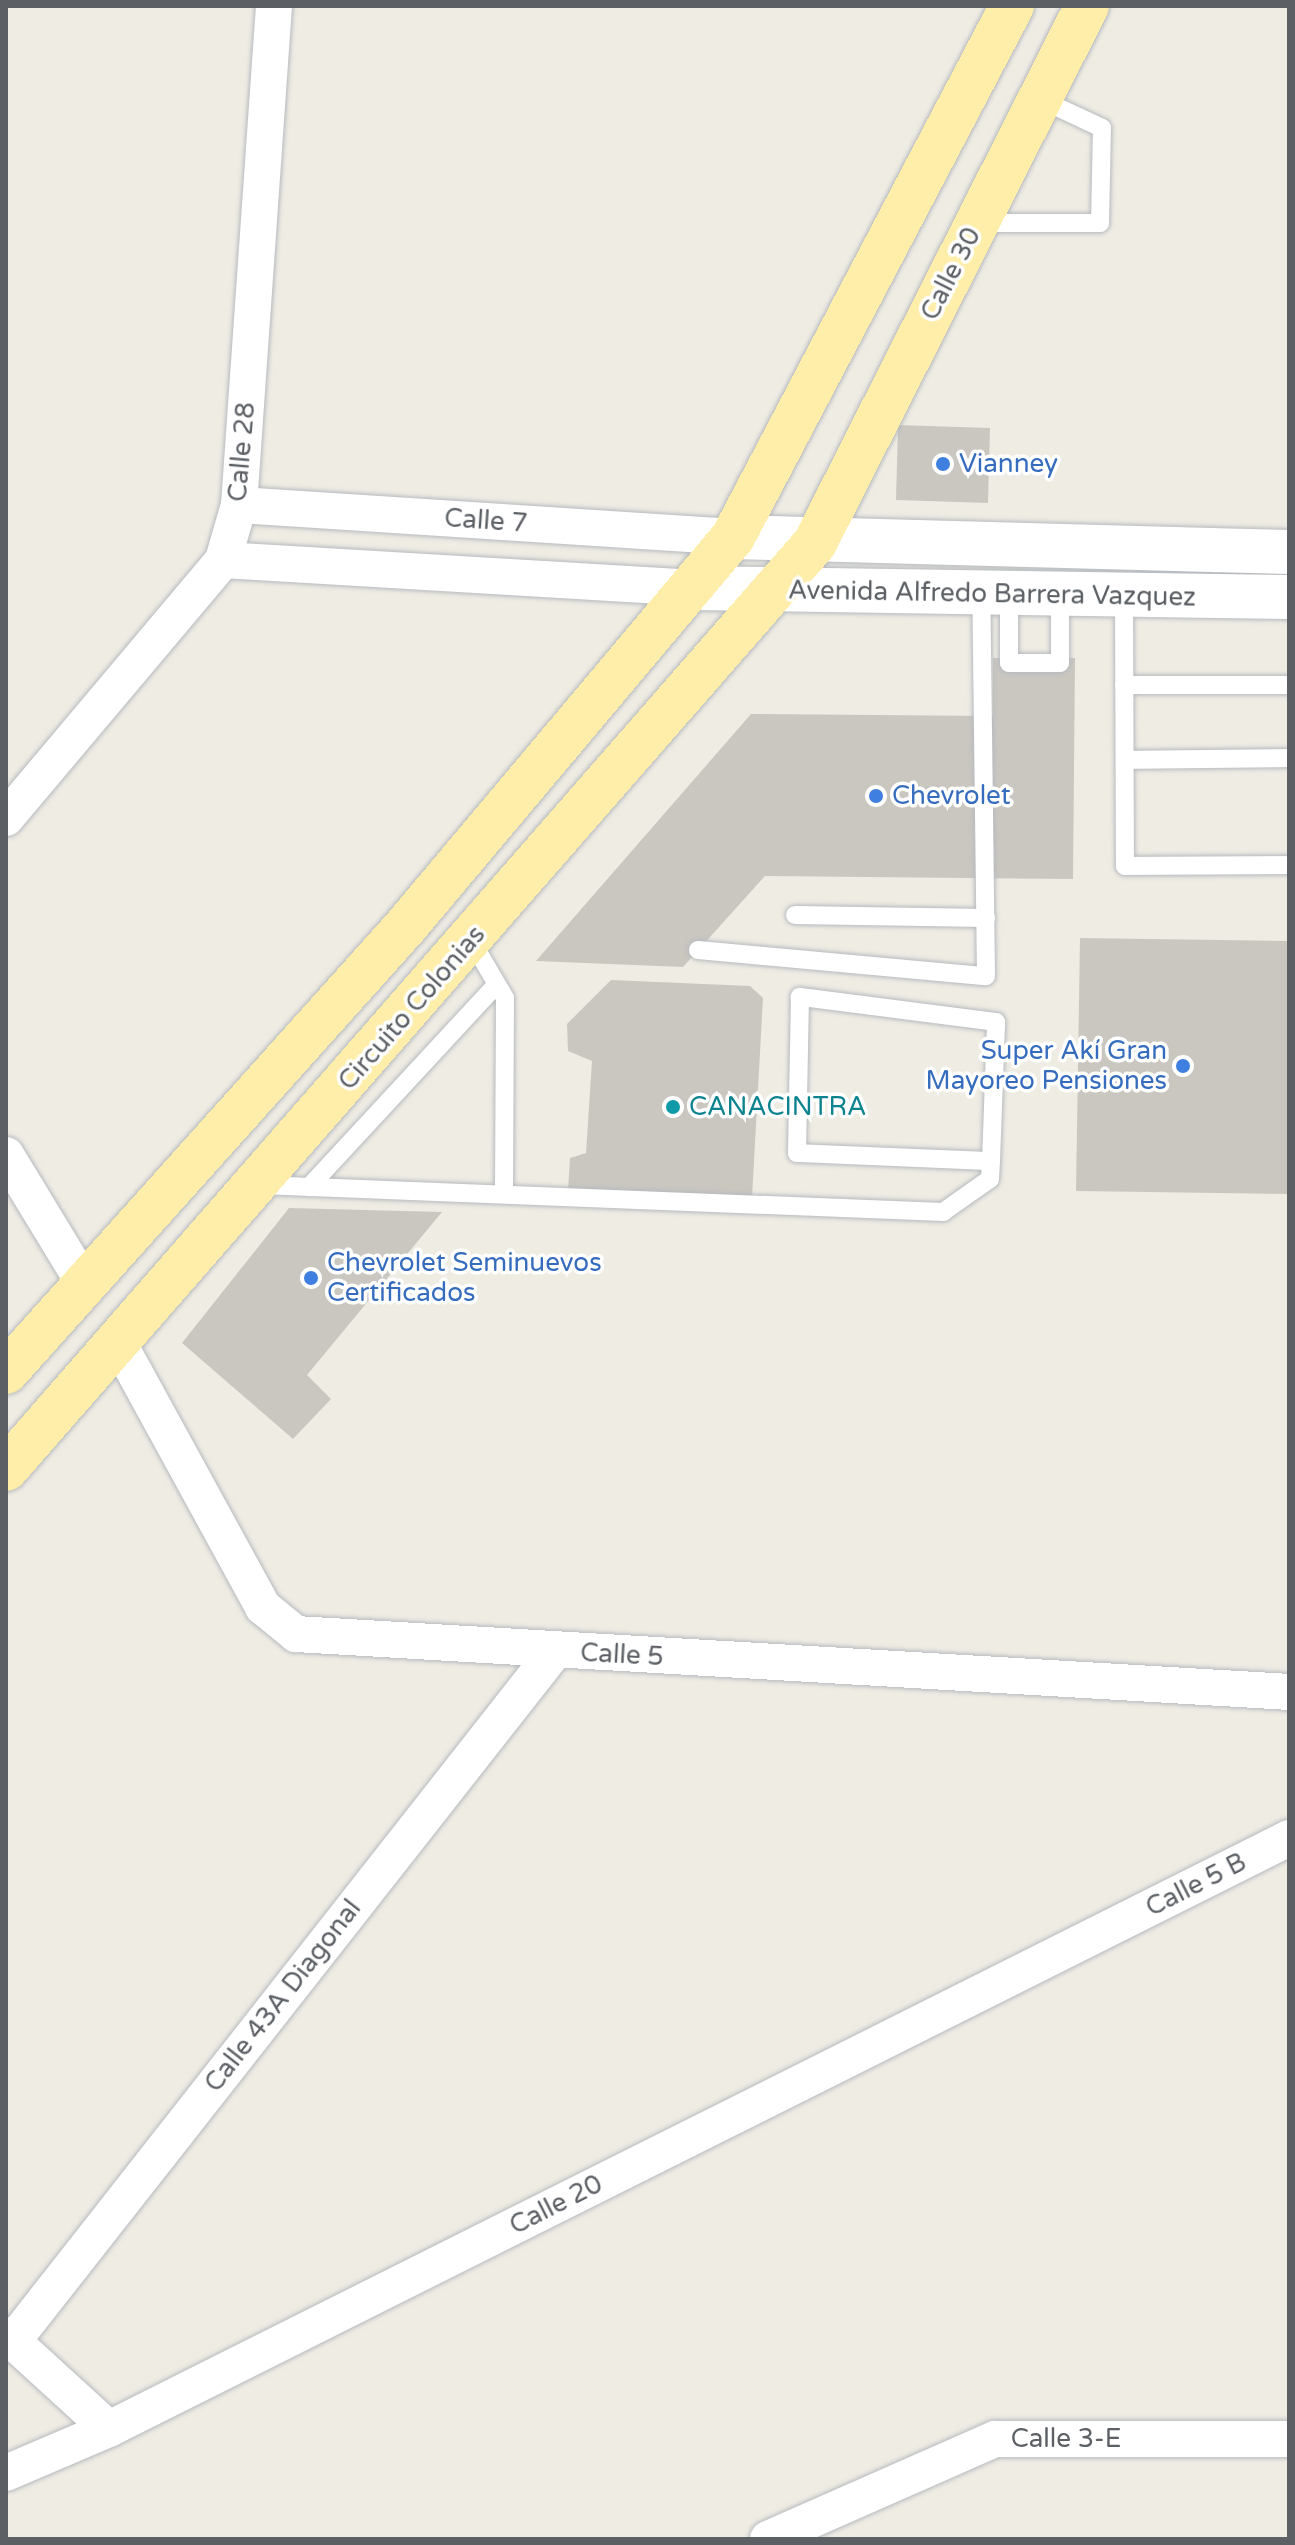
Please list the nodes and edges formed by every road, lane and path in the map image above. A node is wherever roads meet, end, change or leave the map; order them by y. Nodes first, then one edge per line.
1 (274, 6) edge
2 (1012, 6) edge
3 (1087, 6) edge
4 (1040, 99) junction
5 (977, 223) junction
6 (239, 505) junction
7 (733, 537) junction
8 (815, 543) junction
9 (1289, 552) edge
10 (223, 560) junction
11 (695, 588) junction
12 (774, 592) junction
13 (995, 594) junction
14 (1060, 595) junction
15 (1124, 596) junction
16 (1289, 597) edge
17 (1124, 685) junction
18 (1289, 685) edge
19 (1289, 758) edge
20 (1125, 760) junction
21 (6, 818) edge
22 (1289, 865) edge
23 (795, 915) dead end
24 (986, 918) junction
25 (471, 940) junction
26 (698, 950) dead end
27 (496, 985) junction
28 (6, 1155) edge
29 (991, 1161) junction
30 (258, 1185) junction
31 (309, 1187) junction
32 (504, 1194) junction
33 (85, 1285) junction
34 (119, 1344) junction
35 (6, 1372) edge
36 (6, 1469) edge
37 (554, 1652) junction
38 (1289, 1692) edge
39 (1289, 1838) edge
40 (1103, 1931) joint
41 (9, 2338) edge
42 (109, 2429) junction
43 (1289, 2439) edge
44 (6, 2473) edge
45 (768, 2539) edge

1 - 6 street, Calle 28
2 - 7 main road
3 - 4 main road, Calle 30
4 - 5 main road, Calle 30
4 - 5 lane
5 - 8 main road, Calle 30
6 - 7 street, Calle 7
6 - 10 street, Calle 28
7 - 8 street, Avenida Alfredo Barrera Vazquez
7 - 11 main road
8 - 9 street, Avenida Alfredo Barrera Vazquez
8 - 12 main road, Circuito Colonias
10 - 11 street, Calle 7
10 - 21 street, Calle 28
11 - 12 street, Avenida Alfredo Barrera Vazquez
11 - 33 main road
12 - 13 street, Avenida Alfredo Barrera Vazquez
12 - 25 main road, Circuito Colonias
13 - 14 street, Avenida Alfredo Barrera Vazquez
13 - 14 lane
13 - 24 lane
14 - 15 street, Avenida Alfredo Barrera Vazquez
15 - 16 street, Avenida Alfredo Barrera Vazquez
15 - 17 lane
17 - 18 lane
17 - 20 lane
19 - 20 lane
20 - 22 lane
23 - 24 lane
24 - 26 lane
25 - 27 lane
25 - 30 main road, Circuito Colonias
27 - 31 lane
27 - 32 lane
28 - 33 street
29 - 29 lane
29 - 32 lane
30 - 31 lane
30 - 34 main road, Circuito Colonias
31 - 32 lane
33 - 35 main road
34 - 36 main road, Circuito Colonias
34 - 37 street, Calle 5
37 - 38 street, Calle 5
37 - 41 street, Calle 43A Diagonal
39 - 40 street, Calle 5 B
40 - 42 street, Calle 20
41 - 42 street
42 - 44 street, Calle 20
43 - 45 street, Calle 3-E

